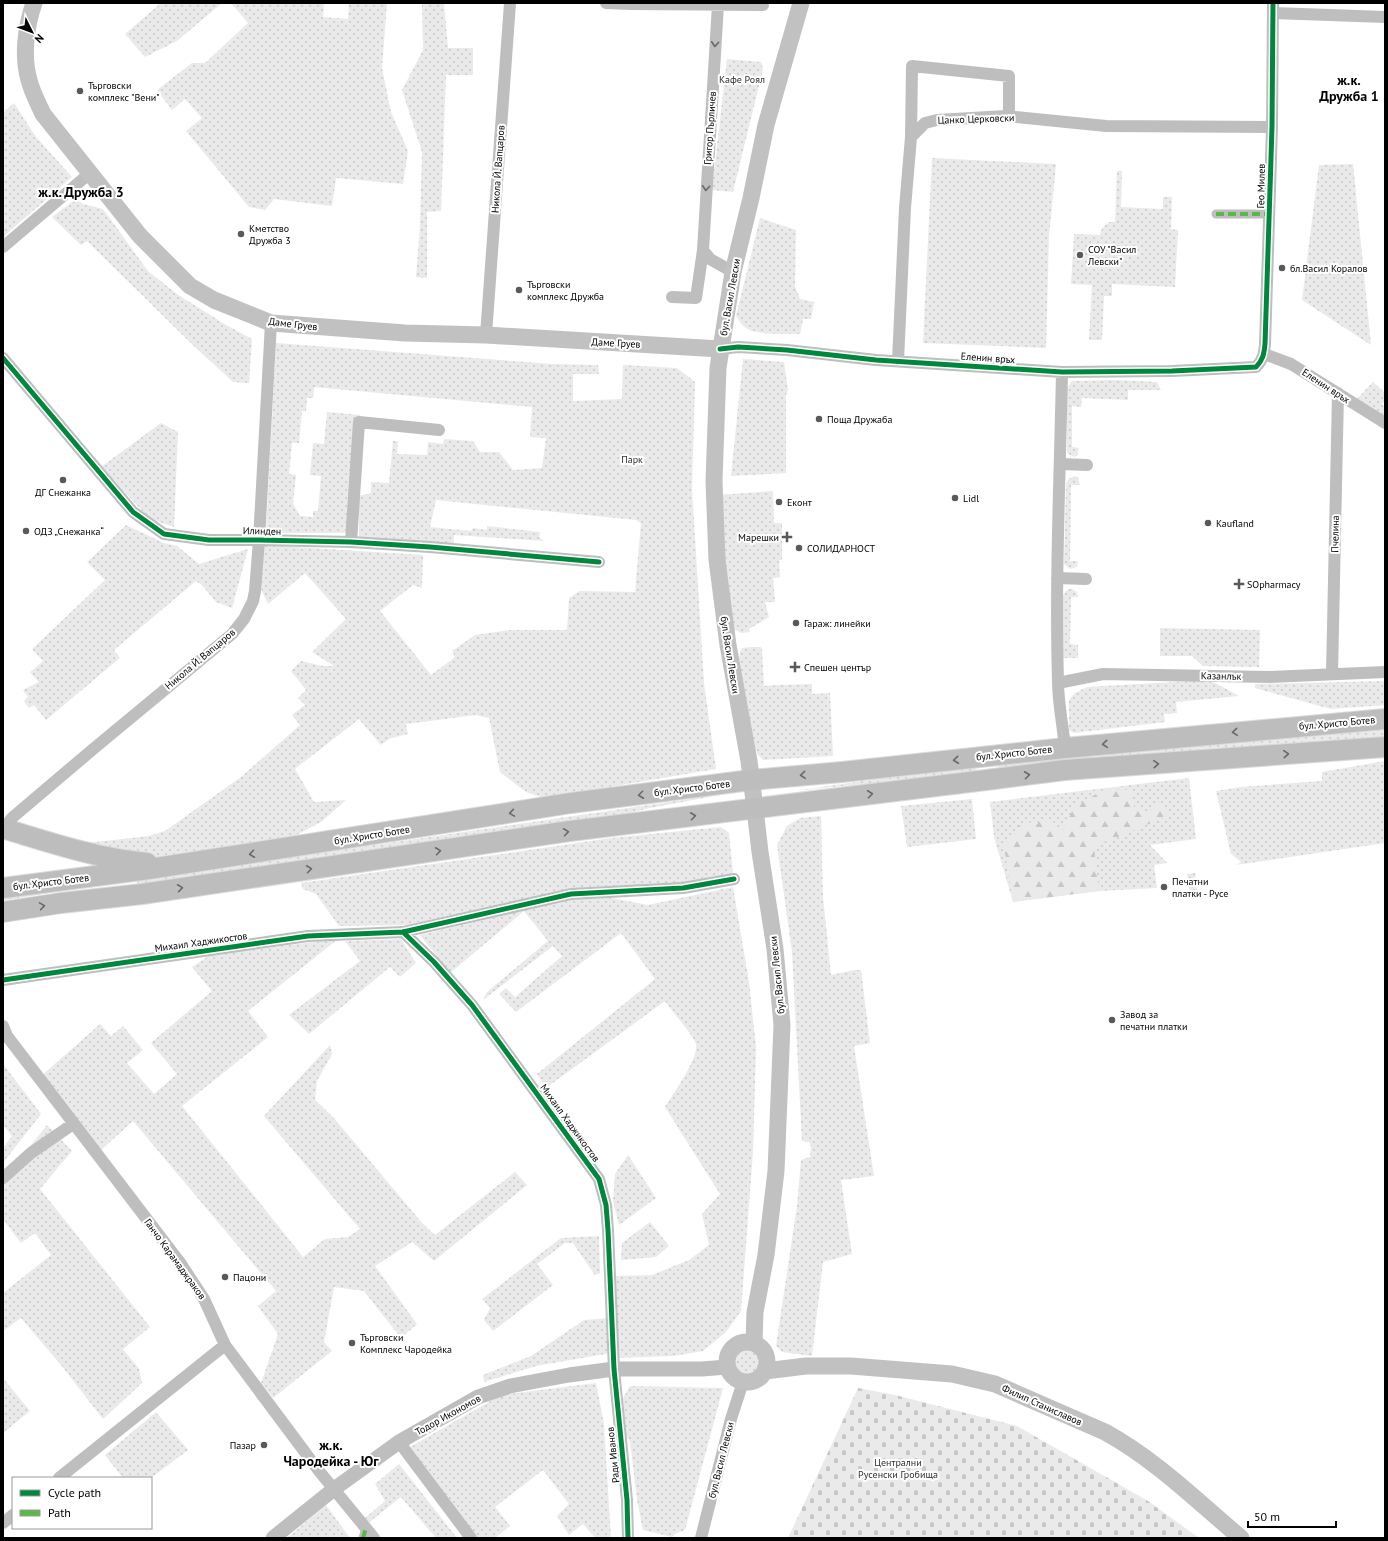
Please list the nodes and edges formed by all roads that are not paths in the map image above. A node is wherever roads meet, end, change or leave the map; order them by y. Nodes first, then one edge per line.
1 (34, 3) edge
2 (510, 3) edge
3 (606, 3) edge
4 (801, 3) edge
5 (718, 5) junction
6 (763, 5) dead end
7 (1273, 8) edge
8 (1385, 17) edge
9 (1009, 117) junction
10 (1272, 128) junction
11 (911, 137) junction
12 (90, 173) junction
13 (1216, 214) dead end
14 (1269, 214) junction
15 (3, 247) edge
16 (703, 250) junction
17 (733, 272) junction
18 (672, 297) dead end
19 (271, 323) junction
20 (486, 335) junction
21 (720, 349) junction
22 (1264, 354) junction
23 (3, 358) edge
24 (898, 361) junction
25 (1256, 367) joint
26 (1062, 372) junction
27 (1338, 393) junction
28 (1385, 423) edge
29 (439, 430) dead end
30 (1060, 464) junction
31 (1087, 465) dead end
32 (259, 540) junction
33 (351, 542) junction
34 (599, 562) dead end
35 (1057, 578) junction
36 (1086, 579) dead end
37 (1385, 672) edge
38 (1332, 674) junction
39 (1058, 683) junction
40 (1385, 719) edge
41 (1385, 747) edge
42 (1065, 748) junction
43 (994, 756) junction
44 (994, 779) junction
45 (751, 780) junction
46 (755, 808) junction
47 (4, 828) edge
48 (77, 850) junction
49 (108, 857) junction
50 (174, 866) junction
51 (125, 873) junction
52 (734, 879) dead end
53 (64, 881) junction
54 (3, 888) edge
55 (142, 894) junction
56 (100, 899) junction
57 (3, 912) edge
58 (403, 932) junction
59 (3, 980) edge
60 (3, 1026) edge
61 (73, 1124) junction
62 (3, 1178) edge
63 (748, 1343) junction
64 (225, 1345) junction
65 (765, 1364) junction
66 (727, 1367) junction
67 (614, 1369) junction
68 (743, 1382) junction
69 (399, 1442) junction
70 (60, 1477) edge
71 (334, 1489) junction
72 (12, 1516) edge
73 (3, 1523) edge
74 (365, 1533) edge
75 (273, 1538) edge
76 (374, 1538) edge
77 (471, 1538) edge
78 (628, 1538) edge
79 (701, 1538) edge
80 (1241, 1538) edge

1 - 12 main road, Даме Груев
2 - 20 street, Никола Й. Вапцаров
3 - 5 street
4 - 17 main road, бул. Васил Левски
5 - 6 street
5 -> 16 street, Григор Пърличев
7 - 8 street
7 - 10 street, Гео Милев
9 - 10 street, Цанко Церковски
9 - 11 street, Цанко Церковски
9 - 11 street
10 - 14 street, Гео Милев
11 - 24 street
12 - 15 street
12 - 19 main road, Даме Груев
13 - 14 street
14 - 22 street, Гео Милев
16 - 17 street
16 - 18 street, Григор Пърличев
17 - 21 main road, бул. Васил Левски
19 - 20 main road, Даме Груев
19 - 32 street, Никола Й. Вапцаров
20 - 21 main road, Даме Груев
21 - 24 street, Еленин връх
21 - 45 main road, бул. Васил Левски
22 - 25 street, Гео Милев
22 - 27 street, Еленин връх
23 - 32 street, Илинден
24 - 26 street, Еленин връх
25 - 26 street, Еленин връх
26 - 30 street
27 - 28 street, Еленин връх
27 - 38 street, Пчелина
29 - 33 street
30 - 31 street
30 - 35 street
32 - 33 street, Илинден
32 - 47 street, Никола Й. Вапцаров
33 - 34 street, Илинден
35 - 36 street
35 - 39 street
37 - 38 street, Казанлък
38 - 39 street, Казанлък
39 - 42 street
40 -> 42 highway, бул. Христо Ботев
44 -> 41 highway
42 - 43 highway, бул. Христо Ботев
43 - 44 highway
43 -> 45 highway, бул. Христо Ботев
46 -> 44 highway
45 - 46 main road, бул. Васил Левски
45 -> 50 highway, бул. Христо Ботев
55 -> 46 highway
46 - 63 main road, бул. Васил Левски
47 - 48 highway
48 - 49 highway
48 - 53 highway
49 - 50 highway
49 - 51 highway
50 - 51 highway, бул. Христо Ботев
51 - 53 highway, бул. Христо Ботев
51 - 55 highway
51 - 56 highway
52 - 58 street, Михаил Хаджикостов
53 - 54 highway, бул. Христо Ботев
55 - 56 highway
57 -> 56 highway
58 - 59 street, Михаил Хаджикостов
58 - 67 street, Михаил Хаджикостов
60 - 61 street, Ганчо Карамаджраков
61 - 62 street
61 - 64 street, Ганчо Карамаджраков
63 - 65 main road
63 - 66 main road
64 - 70 street
64 - 71 street, Ганчо Карамаджраков
65 - 68 main road
65 - 80 main road, Филип Станиславов
66 - 67 street, Тодор Икономов
66 - 68 main road
67 - 69 street, Тодор Икономов
67 - 78 street, Ради Иванов
68 - 79 street, бул. Васил Левски
69 - 71 street, Тодор Икономов
69 - 77 street
71 - 74 street, Ганчо Карамаджраков
71 - 75 street, Тодор Икономов
72 - 73 street
74 - 76 street, Ганчо Карамаджраков

